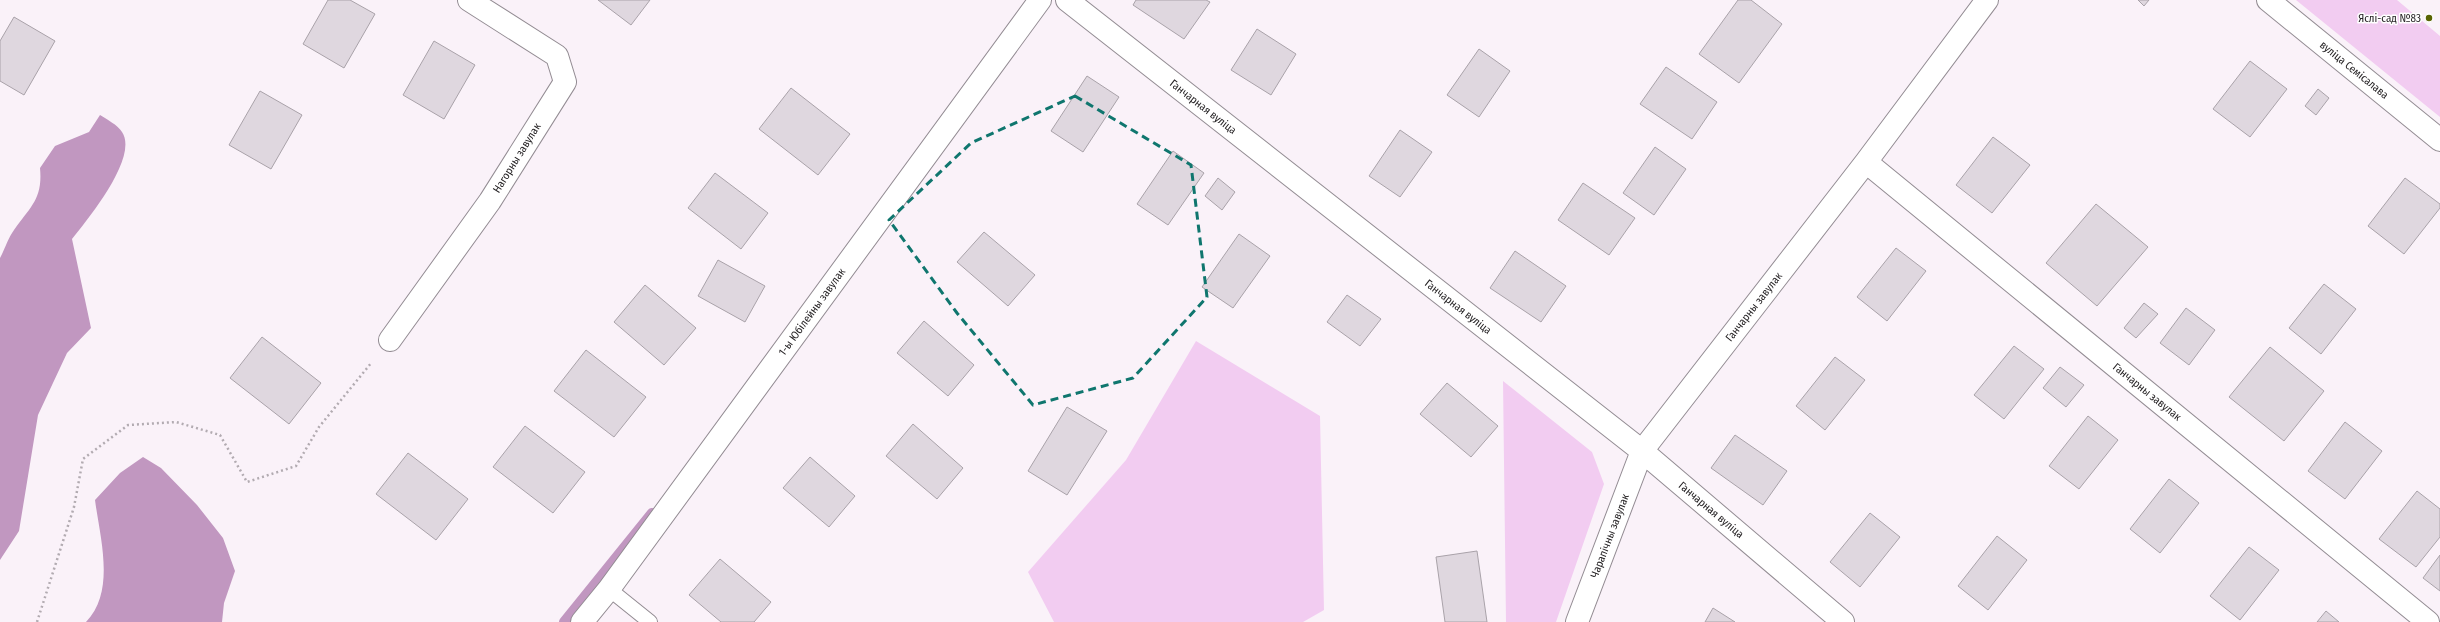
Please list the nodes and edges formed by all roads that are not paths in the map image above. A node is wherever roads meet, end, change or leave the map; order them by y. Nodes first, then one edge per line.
1 (469, 0) edge
2 (1040, 0) edge
3 (1067, 0) edge
4 (1987, 0) edge
5 (2268, 0) edge
6 (2440, 140) edge
7 (1866, 162) junction
8 (390, 340) road end
9 (1642, 451) junction
10 (609, 589) junction
11 (582, 622) edge
12 (650, 622) edge
13 (1577, 622) edge
14 (1843, 622) edge
15 (2428, 622) edge

1 - 8 street, Нагорны завулак
2 - 10 street, 1-ы Юбілейны завулак
3 - 9 street, Ганчарная вуліца
4 - 7 street, Ганчарны завулак
5 - 6 street, вуліца Семісалава
7 - 9 street, Ганчарны завулак
7 - 15 street, Ганчарны завулак
9 - 13 street, Чарапічны завулак
9 - 14 street, Ганчарная вуліца
10 - 11 street, 1-ы Юбілейны завулак
10 - 12 lane

